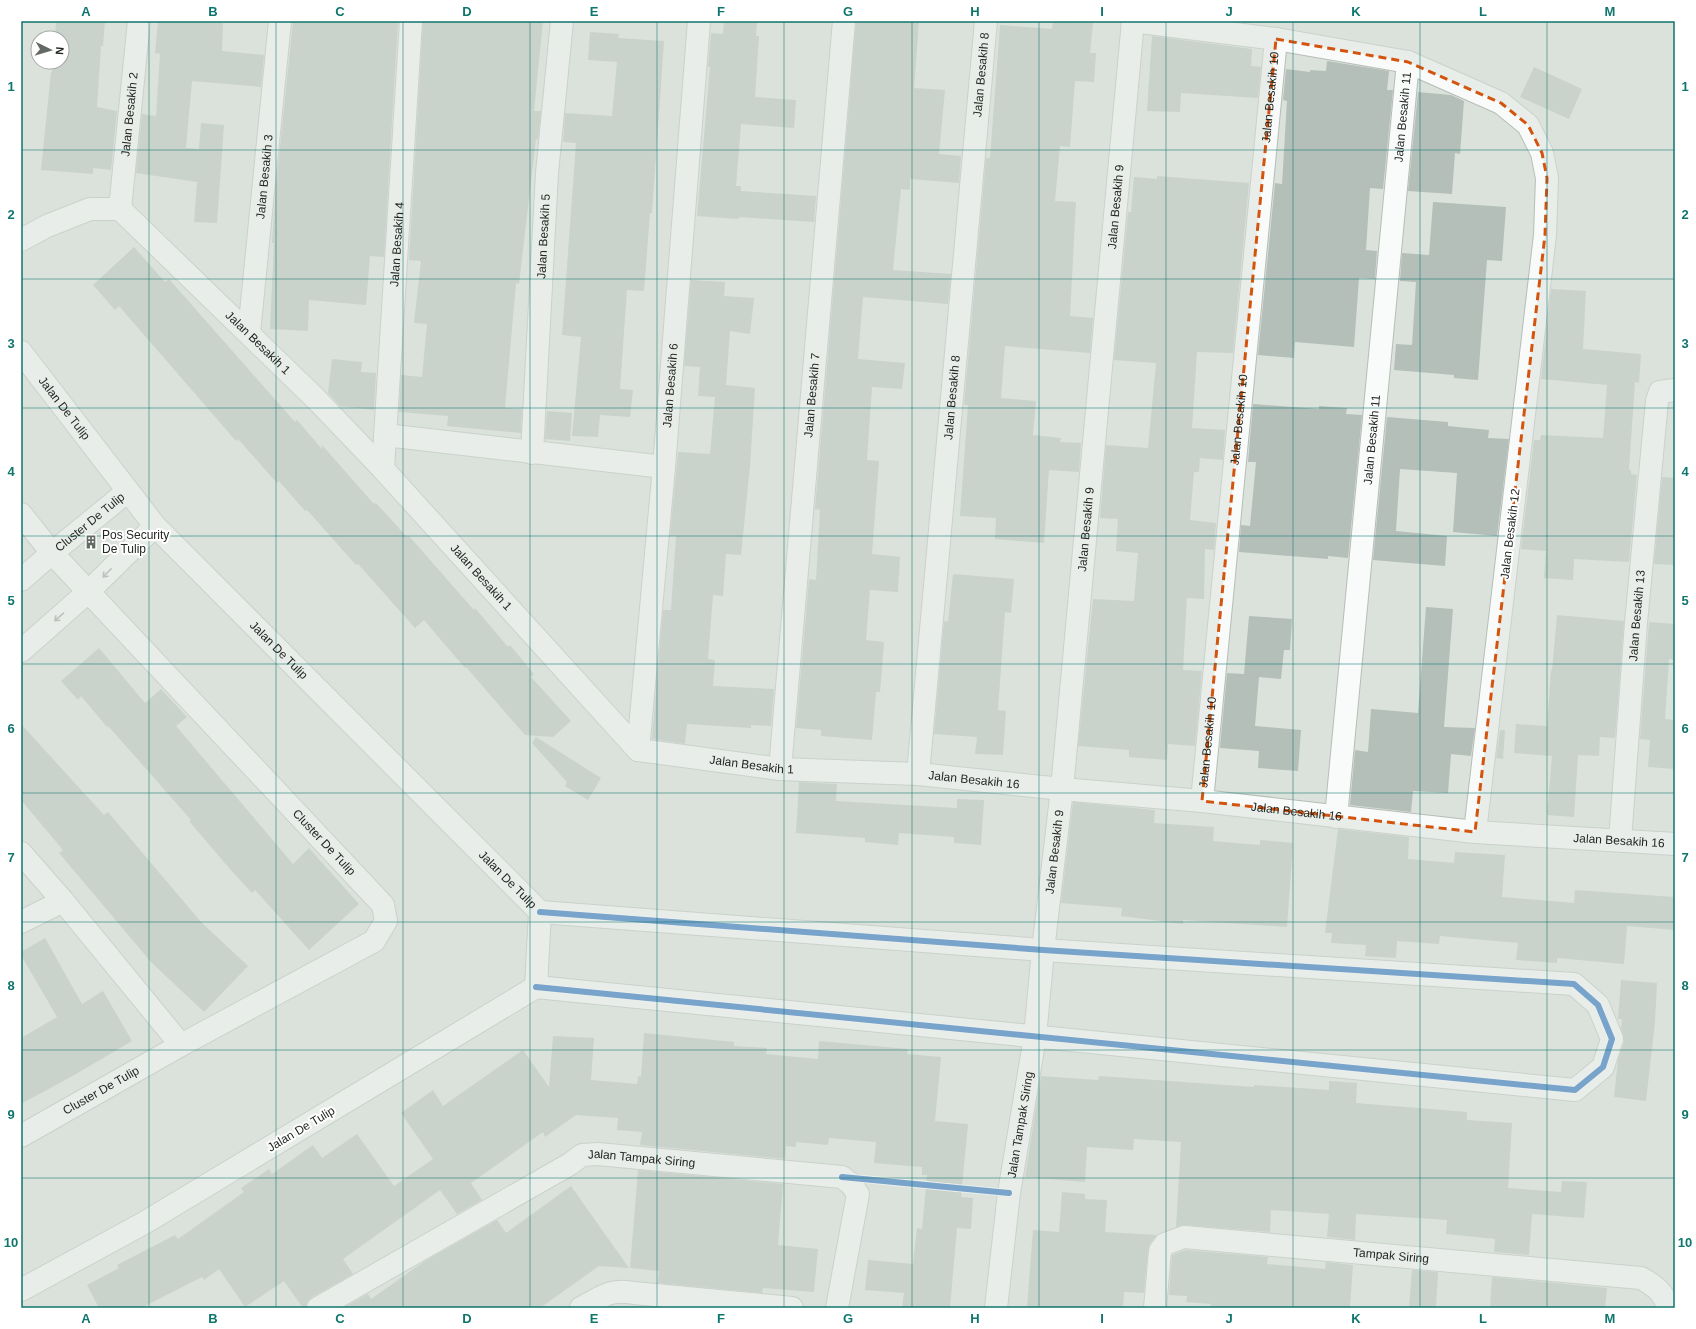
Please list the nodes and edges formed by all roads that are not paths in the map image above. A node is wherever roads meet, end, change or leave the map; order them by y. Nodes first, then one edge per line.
1 (139, 21) edge
2 (280, 21) edge
3 (412, 21) edge
4 (562, 21) edge
5 (700, 21) edge
6 (844, 21) edge
7 (986, 21) edge
8 (1133, 21) edge
9 (1276, 39) junction
10 (1408, 62) junction
11 (120, 209) junction
12 (21, 240) edge
13 (249, 333) junction
14 (21, 352) edge
15 (1668, 391) edge
16 (385, 435) junction
17 (532, 453) junction
18 (664, 467) junction
19 (383, 469) junction
20 (128, 491) junction
21 (21, 514) edge
22 (155, 526) junction
23 (52, 553) junction
24 (21, 580) edge
25 (89, 591) junction
26 (21, 651) edge
27 (638, 750) junction
28 (780, 769) junction
29 (918, 774) junction
30 (1062, 789) junction
31 (1202, 801) junction
32 (1336, 817) junction
33 (1475, 832) junction
34 (1620, 840) junction
35 (1675, 844) edge
36 (21, 853) edge
37 (63, 901) junction
38 (540, 912) junction
39 (21, 922) edge
40 (1043, 950) junction
41 (536, 987) junction
42 (1035, 1037) junction
43 (181, 1045) junction
44 (21, 1136) edge
45 (21, 1290) edge
46 (318, 1308) edge
47 (582, 1308) edge
48 (792, 1308) edge
49 (837, 1308) edge
50 (996, 1308) edge
51 (1155, 1308) edge
52 (1668, 1308) edge

1 - 11 street, Jalan Besakih 2
2 - 13 street, Jalan Besakih 3
3 - 16 street, Jalan Besakih 4
4 - 17 street, Jalan Besakih 5
5 - 18 street, Jalan Besakih 6
6 - 28 street, Jalan Besakih 7
7 - 29 street, Jalan Besakih 8
8 - 9 street, Jalan Besakih 12
8 - 30 street, Jalan Besakih 9
9 - 10 street, Jalan Besakih 12
9 - 31 street, Jalan Besakih 10
10 - 32 street, Jalan Besakih 11
10 - 33 street, Jalan Besakih 12
11 - 12 street
11 - 13 street, Jalan Besakih 1
13 - 19 street, Jalan Besakih 1
14 - 20 street, Jalan De Tulip
15 - 34 street, Jalan Besakih 13
16 - 17 street
16 - 19 street, Jalan Besakih 4
17 - 18 street
18 - 27 street, Jalan Besakih 6
19 - 27 street, Jalan Besakih 1
20 - 22 street, Jalan De Tulip
20 - 23 street, Cluster De Tulip
21 - 23 street, Cluster De Tulip
22 -> 25 street
22 - 38 street, Jalan De Tulip
23 - 24 street, Cluster De Tulip
23 - 25 street, Cluster De Tulip
25 -> 26 street
25 - 43 street, Cluster De Tulip
27 - 28 street, Jalan Besakih 1
28 - 29 street, Jalan Besakih 1
29 - 30 street, Jalan Besakih 16
30 - 31 street, Jalan Besakih 16
30 - 40 street, Jalan Besakih 9
31 - 32 street, Jalan Besakih 16
32 - 33 street, Jalan Besakih 16
33 - 34 street, Jalan Besakih 16
34 - 35 street, Jalan Besakih 16
36 - 37 street
37 - 39 street
37 - 43 street
38 - 40 street
38 - 41 street, Jalan De Tulip
40 - 42 street, Jalan Besakih 9
40 - 42 street
41 - 42 street
41 - 45 street, Jalan De Tulip
42 - 50 street, Jalan Tampak Siring
43 - 44 street, Cluster De Tulip
46 - 49 street, Jalan Tampak Siring
47 - 48 street
51 - 52 street, Tampak Siring

